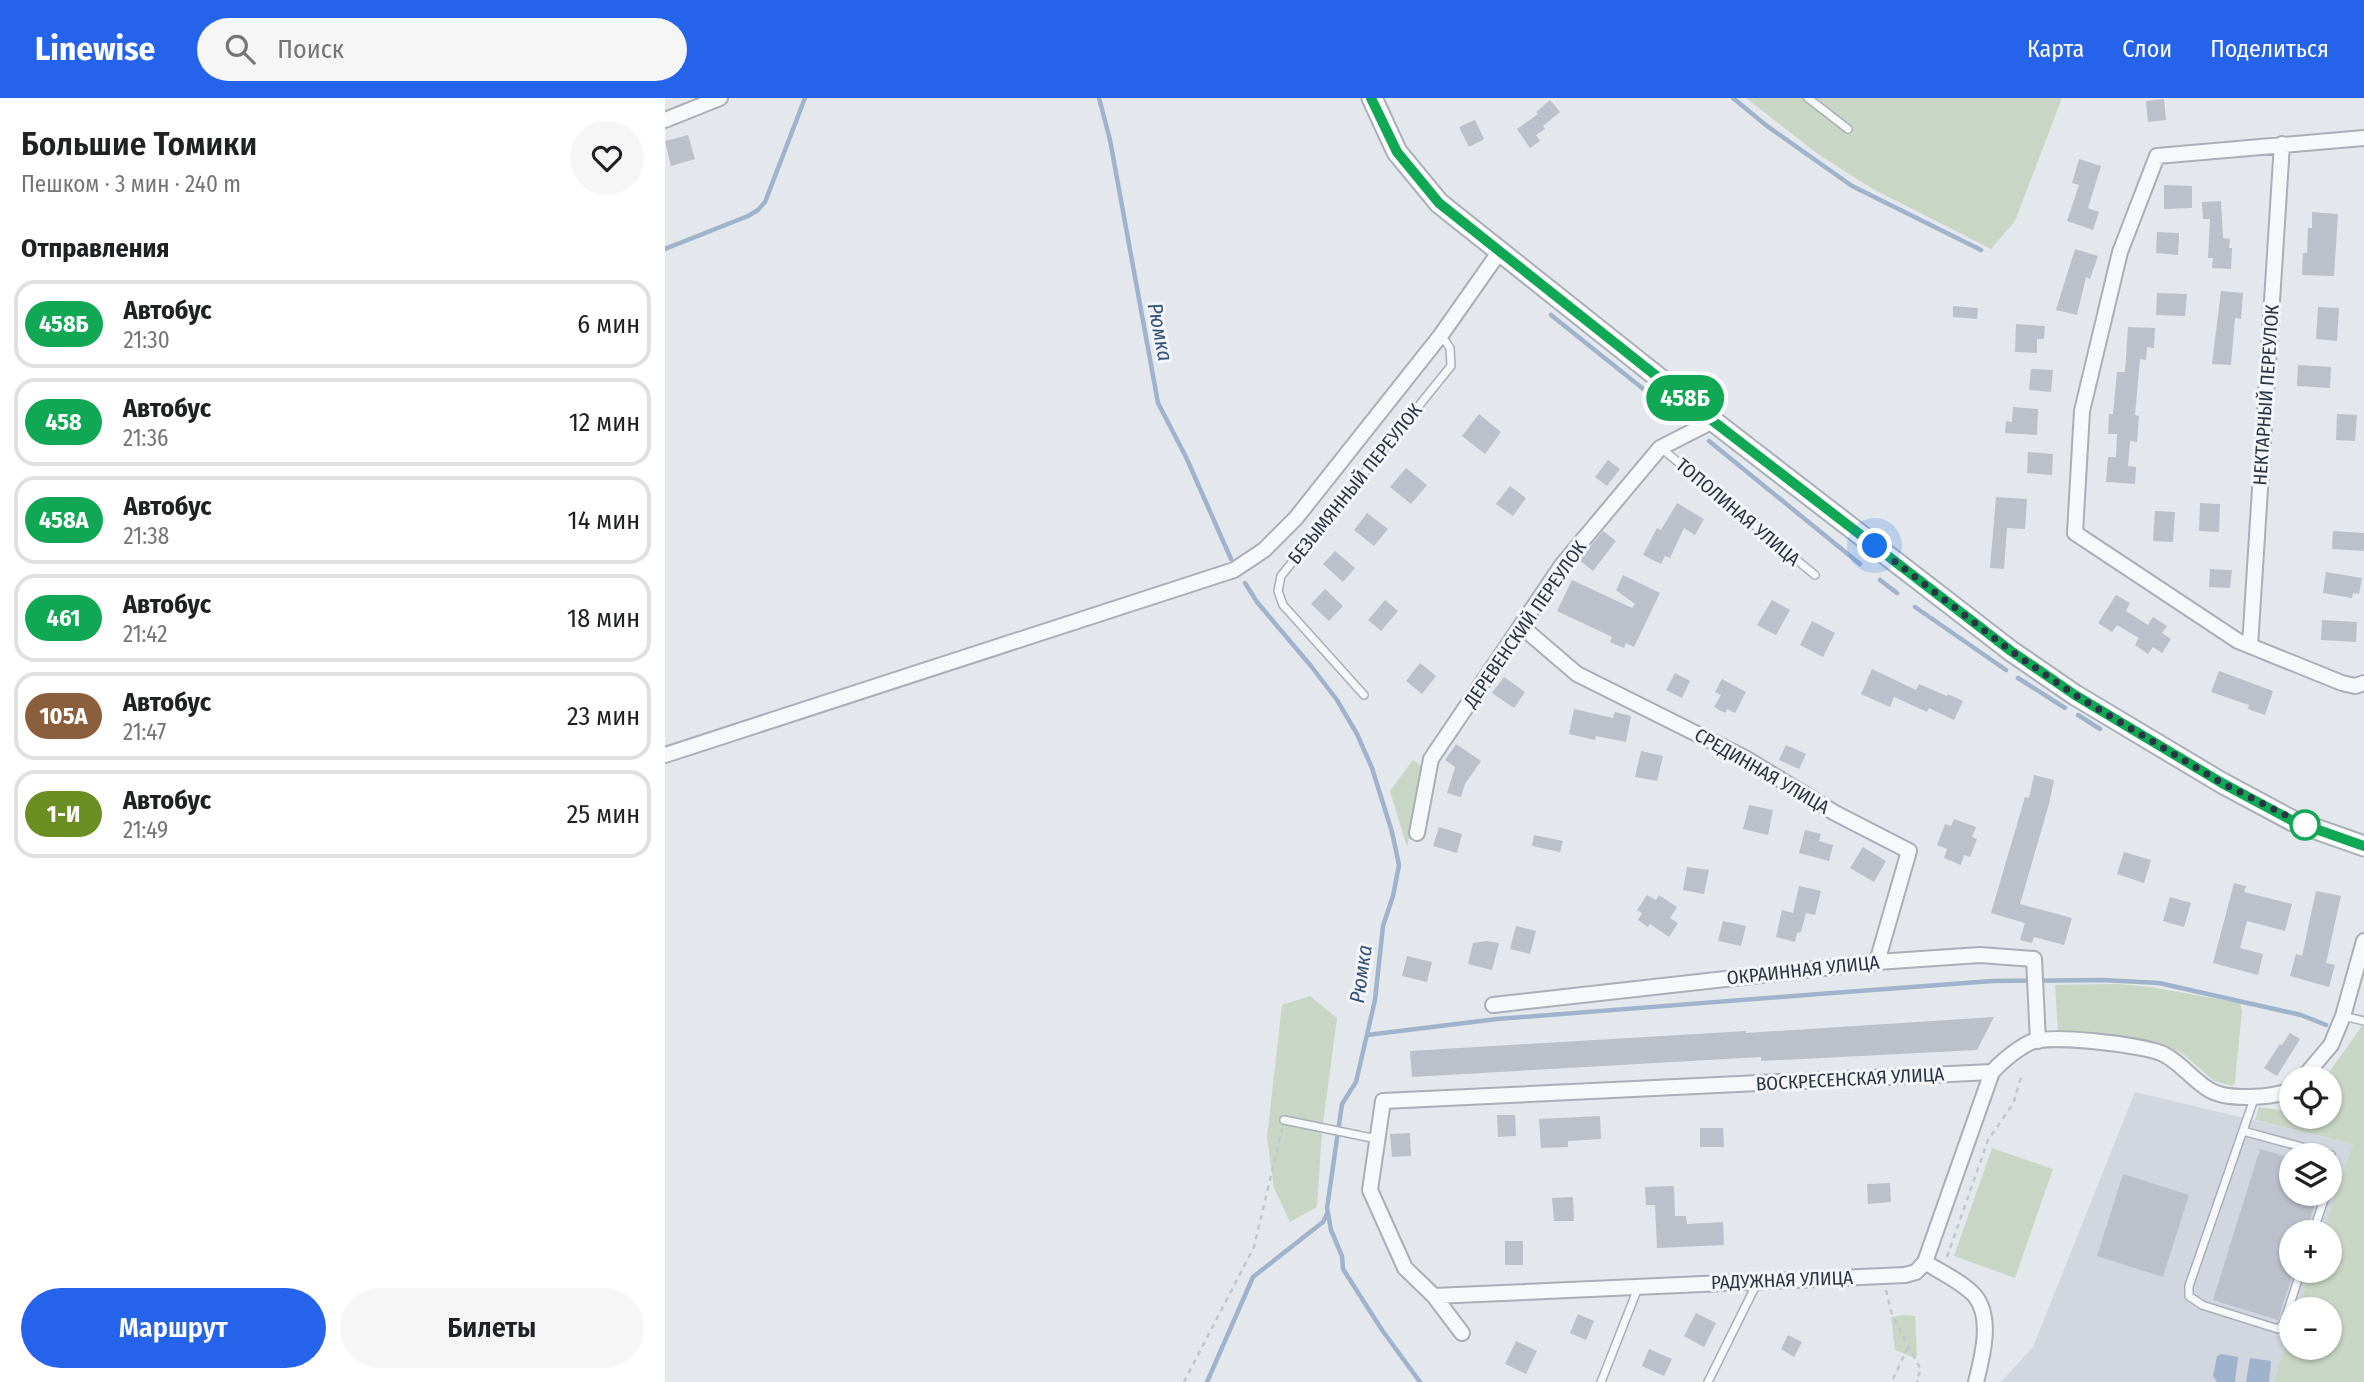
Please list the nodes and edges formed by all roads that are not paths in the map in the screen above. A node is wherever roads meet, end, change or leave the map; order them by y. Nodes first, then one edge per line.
1 (720, 98) edge
2 (1371, 98) edge
3 (1808, 98) edge
4 (665, 120) edge
5 (1848, 129) dead end
6 (2364, 138) edge
7 (2282, 144) junction
8 (1500, 251) junction
9 (1441, 335) junction
10 (1713, 421) junction
11 (1661, 448) junction
12 (1815, 575) dead end
13 (1521, 626) junction
14 (2250, 646) junction
15 (2364, 683) edge
16 (1364, 695) dead end
17 (665, 755) edge
18 (1417, 833) dead end
19 (2364, 846) edge
20 (2364, 941) edge
21 (1877, 962) junction
22 (1493, 1005) dead end
23 (2343, 1016) junction
24 (2364, 1021) edge
25 (2038, 1041) junction
26 (2313, 1066) edge
27 (1992, 1072) junction
28 (2279, 1095) edge
29 (2255, 1096) junction
30 (1284, 1120) road end
31 (2243, 1131) junction
32 (1377, 1139) junction
33 (2286, 1143) edge
34 (1925, 1262) junction
35 (1759, 1281) junction
36 (2297, 1283) edge
37 (1638, 1287) junction
38 (1434, 1296) junction
39 (1462, 1333) dead end
40 (1601, 1382) edge
41 (1708, 1382) edge
42 (1976, 1382) edge

1 - 4 street
2 - 8 main road
3 - 5 lane
6 - 7 street
7 - 14 street, НЕКТАРНЫЙ ПЕРЕУЛОК
7 - 14 street
8 - 9 street
8 - 10 main road
9 - 16 lane, БЕЗЫМЯННЫЙ ПЕРЕУЛОК
9 - 17 street
10 - 11 street, ДЕРЕВЕНСКИЙ ПЕРЕУЛОК
10 - 19 main road
11 - 12 lane, ТОПОЛИНАЯ УЛИЦА
11 - 13 street, ДЕРЕВЕНСКИЙ ПЕРЕУЛОК
13 - 18 street, ДЕРЕВЕНСКИЙ ПЕРЕУЛОК
13 - 21 street, СРЕДИННАЯ УЛИЦА
14 - 15 street
20 - 23 street
21 - 22 street, ОКРАИННАЯ УЛИЦА
21 - 25 street, ОКРАИННАЯ УЛИЦА
23 - 24 lane
23 - 26 street
25 - 27 street
25 - 29 street
27 - 32 street, ВОСКРЕСЕНСКАЯ УЛИЦА
27 - 34 street
28 - 29 street
29 - 31 lane
30 - 32 lane
31 - 33 lane
31 - 36 lane
32 - 38 street
34 - 35 street, РАДУЖНАЯ УЛИЦА
34 - 42 street
35 - 37 street, РАДУЖНАЯ УЛИЦА
35 - 41 lane
37 - 38 street, РАДУЖНАЯ УЛИЦА
37 - 40 lane
38 - 39 street

